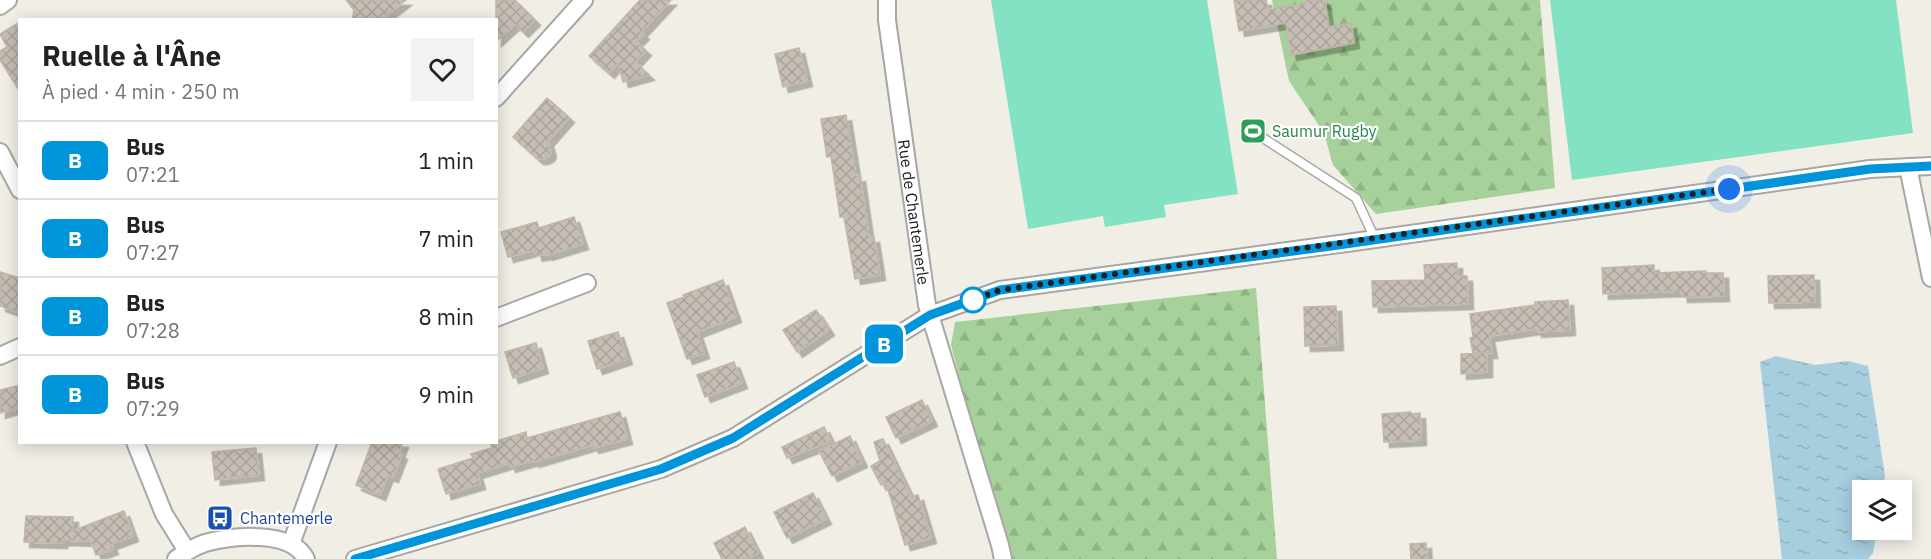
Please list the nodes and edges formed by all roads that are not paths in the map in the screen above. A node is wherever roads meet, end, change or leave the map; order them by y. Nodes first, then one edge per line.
1 (9, 0) edge
2 (584, 0) edge
3 (887, 0) edge
4 (0, 6) edge
5 (498, 96) edge
6 (1260, 136) dead end
7 (0, 152) edge
8 (1931, 166) edge
9 (1908, 167) junction
10 (18, 186) edge
11 (1375, 239) junction
12 (1928, 250) edge
13 (1931, 278) edge
14 (587, 283) dead end
15 (930, 315) junction
16 (498, 317) edge
17 (18, 348) edge
18 (0, 356) edge
19 (136, 444) edge
20 (327, 444) edge
21 (291, 544) junction
22 (182, 555) edge
23 (306, 559) edge
24 (355, 559) edge
25 (1003, 559) edge

1 - 4 street
2 - 5 street
3 - 15 street, Rue de Chantemerle
6 - 11 lane
7 - 10 street
8 - 9 street
9 - 11 street
9 - 12 street
11 - 15 street
12 - 13 street
14 - 16 street
15 - 24 street
15 - 25 street, Rue de Chantemerle
17 - 18 street
19 - 22 street
20 - 21 street
21 - 22 street
21 - 23 street

